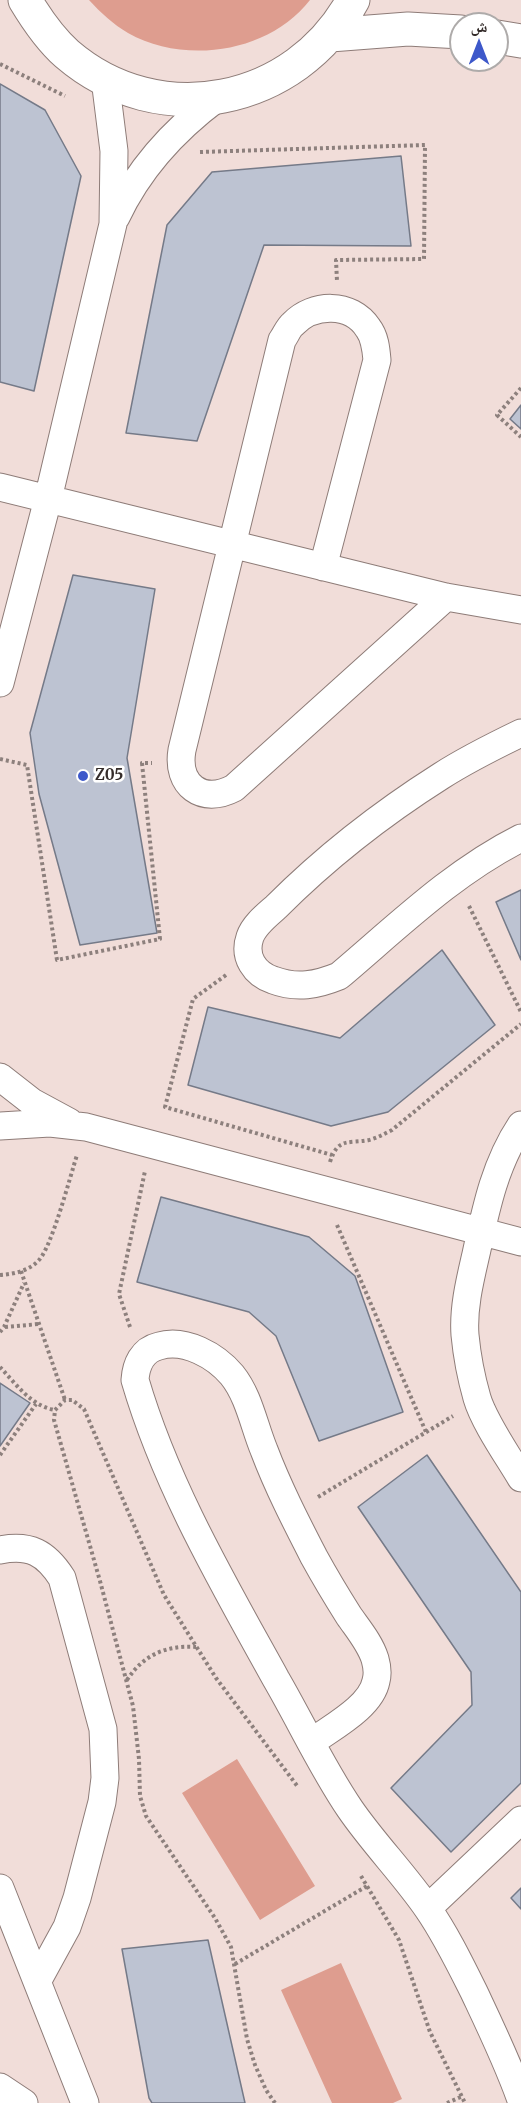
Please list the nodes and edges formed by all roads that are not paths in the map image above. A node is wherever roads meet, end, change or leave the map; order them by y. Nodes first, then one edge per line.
1 (25, 0) edge
2 (353, 0) edge
3 (449, 31) edge
4 (330, 35) junction
5 (105, 80) junction
6 (217, 98) junction
7 (113, 224) junction
8 (0, 487) edge
9 (48, 498) junction
10 (232, 544) junction
11 (323, 567) junction
12 (446, 597) junction
13 (521, 610) edge
14 (0, 683) edge
15 (521, 733) edge
16 (521, 838) edge
17 (0, 1077) edge
18 (521, 1125) edge
19 (0, 1126) edge
20 (76, 1136) junction
21 (481, 1232) junction
22 (521, 1242) edge
23 (521, 1478) edge
24 (0, 1550) edge
25 (312, 1742) junction
26 (521, 1820) edge
27 (0, 1888) edge
28 (428, 1908) junction
29 (38, 1980) junction
30 (0, 2087) edge
31 (521, 2100) edge
32 (24, 2103) edge
33 (85, 2103) edge

1 - 5 street
2 - 4 street
3 - 4 street
4 - 6 street
5 - 6 street
5 - 7 street
6 - 7 street
7 - 9 street
8 - 9 street
9 - 10 street
9 - 14 street
10 - 11 street
10 - 11 street
10 - 12 street
11 - 12 street
12 - 13 street
15 - 16 street
17 - 20 street
18 - 21 street
19 - 20 street
20 - 21 street
21 - 22 street
21 - 23 street
24 - 29 street
25 - 25 street
25 - 28 street
26 - 28 street
27 - 29 street
28 - 31 street
29 - 33 street
30 - 32 street

